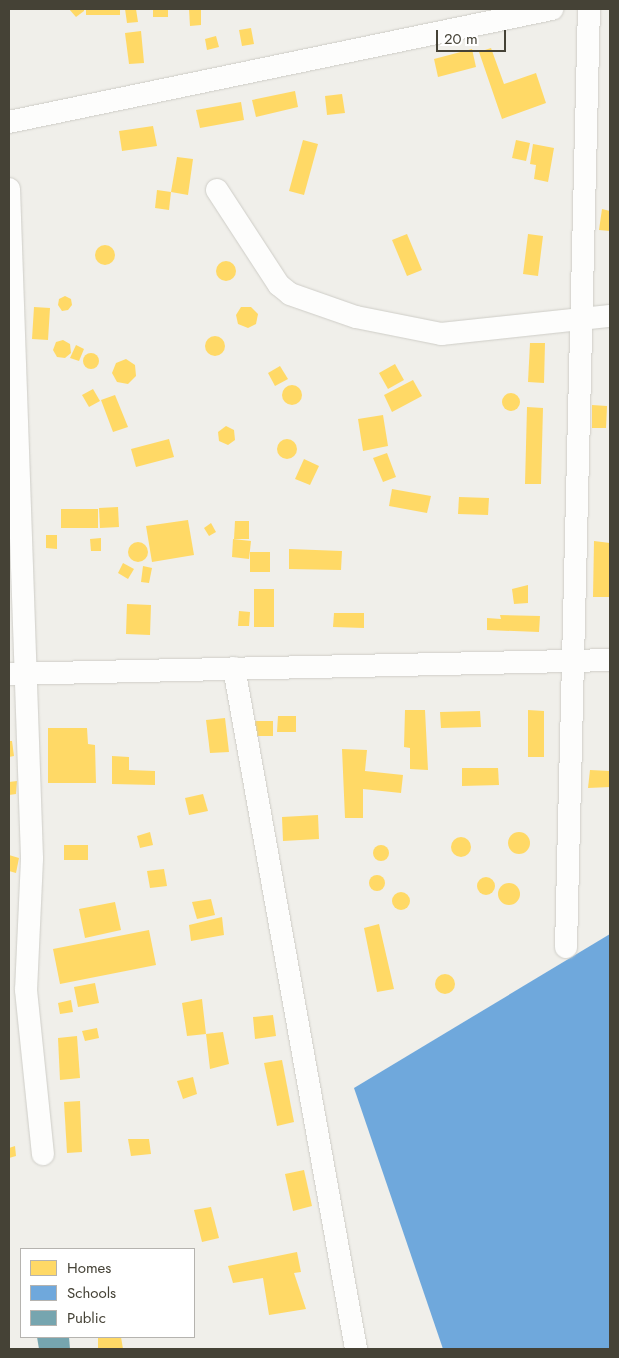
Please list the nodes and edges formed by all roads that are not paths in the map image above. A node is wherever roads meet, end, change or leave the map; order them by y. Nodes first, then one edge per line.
1 (552, 9) edge
2 (589, 9) edge
3 (9, 122) edge
4 (9, 189) edge
5 (218, 190) dead end
6 (610, 316) edge
7 (581, 320) junction
8 (573, 660) junction
9 (610, 660) edge
10 (234, 668) junction
11 (17, 674) edge
12 (566, 947) dead end
13 (43, 1154) dead end
14 (356, 1349) edge

1 - 3 street
2 - 7 street
4 - 11 street
5 - 7 street
6 - 7 street
7 - 8 street
8 - 9 street
8 - 10 street
8 - 12 street
10 - 11 street
10 - 14 street
11 - 13 street

